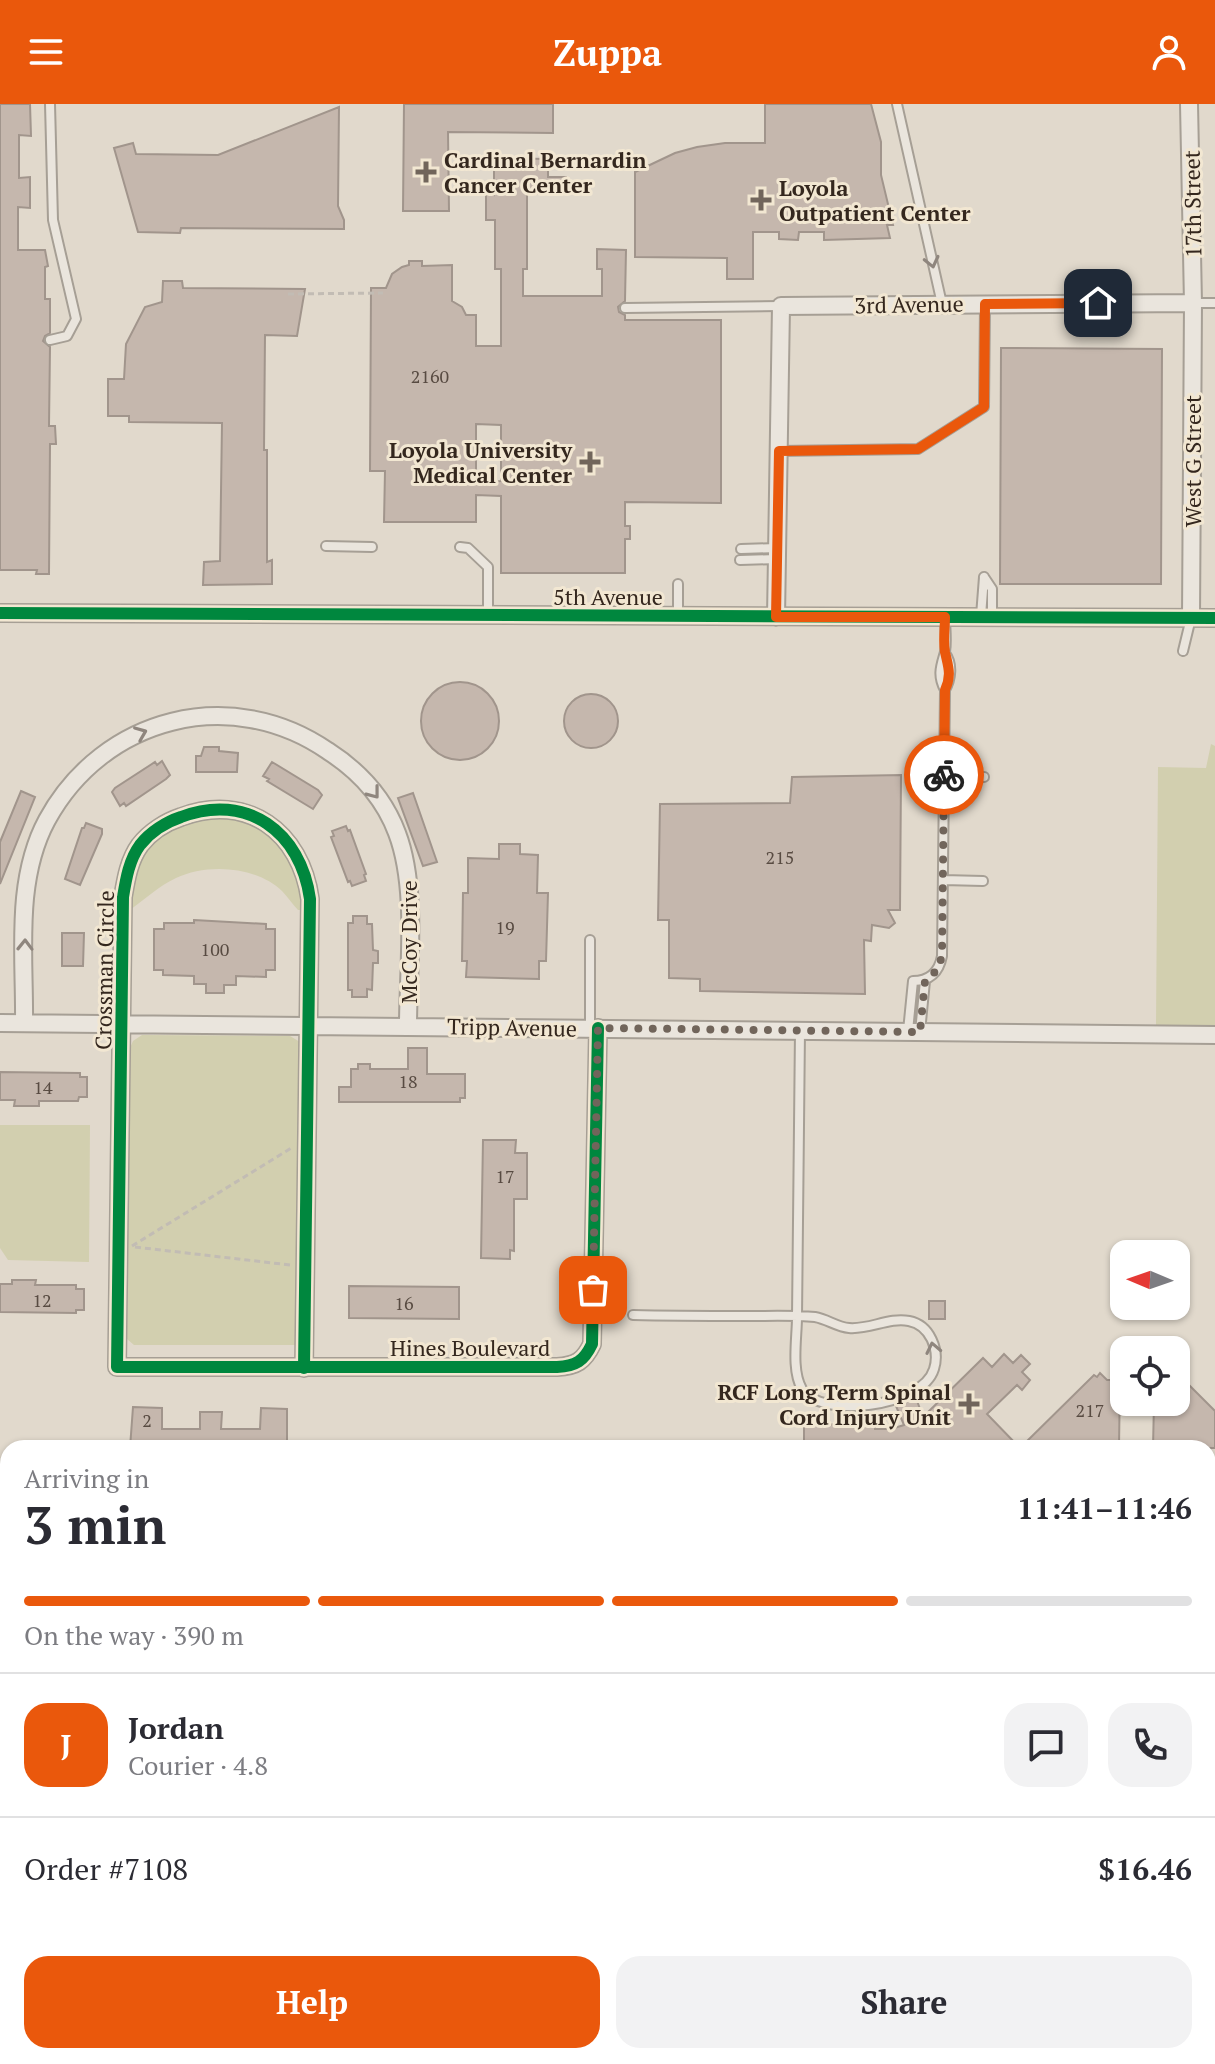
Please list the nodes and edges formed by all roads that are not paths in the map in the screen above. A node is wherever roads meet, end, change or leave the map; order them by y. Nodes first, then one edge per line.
1 (50, 104) edge
2 (897, 104) edge
3 (1189, 104) edge
4 (1193, 303) junction
5 (1215, 303) edge
6 (942, 304) junction
7 (985, 304) junction
8 (781, 306) junction
9 (625, 308) dead end
10 (50, 340) dead end
11 (779, 451) junction
12 (326, 546) dead end
13 (372, 547) dead end
14 (460, 547) dead end
15 (741, 549) dead end
16 (777, 554) junction
17 (740, 560) dead end
18 (678, 584) dead end
19 (0, 613) edge
20 (488, 615) junction
21 (678, 616) junction
22 (776, 617) junction
23 (945, 617) junction
24 (1191, 618) junction
25 (1215, 618) edge
26 (1183, 651) dead end
27 (944, 776) junction
28 (984, 777) dead end
29 (943, 880) junction
30 (983, 881) dead end
31 (590, 940) dead end
32 (925, 981) junction
33 (0, 1023) edge
34 (24, 1023) junction
35 (123, 1023) junction
36 (309, 1025) junction
37 (408, 1026) junction
38 (594, 1028) junction
39 (800, 1030) junction
40 (914, 1032) junction
41 (1215, 1035) edge
42 (633, 1315) dead end
43 (797, 1317) junction
44 (117, 1367) joint
45 (304, 1368) junction

1 - 10 lane
2 -> 6 lane
3 - 4 street, 17th Street
4 - 5 lane
4 - 7 street, 3rd Avenue
4 - 24 street, West G Street
6 - 7 street, 3rd Avenue
6 - 8 street, 3rd Avenue
7 - 11 lane
8 - 9 lane, 3rd Avenue
8 - 11 street
11 - 16 street
12 - 13 lane
14 - 20 lane
15 - 16 lane
16 - 17 lane
16 - 22 street
18 - 21 lane
19 - 20 street, 5th Avenue
20 - 21 street, 5th Avenue
21 - 22 street, 5th Avenue
22 - 23 street, 5th Avenue
23 - 24 street, 5th Avenue
23 - 27 lane
24 - 25 street, 5th Avenue
24 - 26 lane
27 - 28 lane
27 - 29 lane
29 - 30 lane
29 - 32 lane
31 - 38 lane
32 - 40 lane
32 - 40 lane
33 - 34 street, Tripp Avenue
34 - 35 street, Tripp Avenue
34 -> 37 street, McCoy Drive
35 - 36 street, Tripp Avenue
35 - 36 street, Crossman Circle
35 - 44 street, Crossman Circle
36 - 37 street, Tripp Avenue
36 - 45 street, Crossman Circle
37 - 38 street, Tripp Avenue
38 - 39 street, Tripp Avenue
38 - 45 street, Hines Boulevard
39 - 40 street, Tripp Avenue
39 - 43 lane
40 - 41 street, Tripp Avenue
42 - 43 lane
43 -> 43 lane
44 - 45 street, Hines Boulevard

